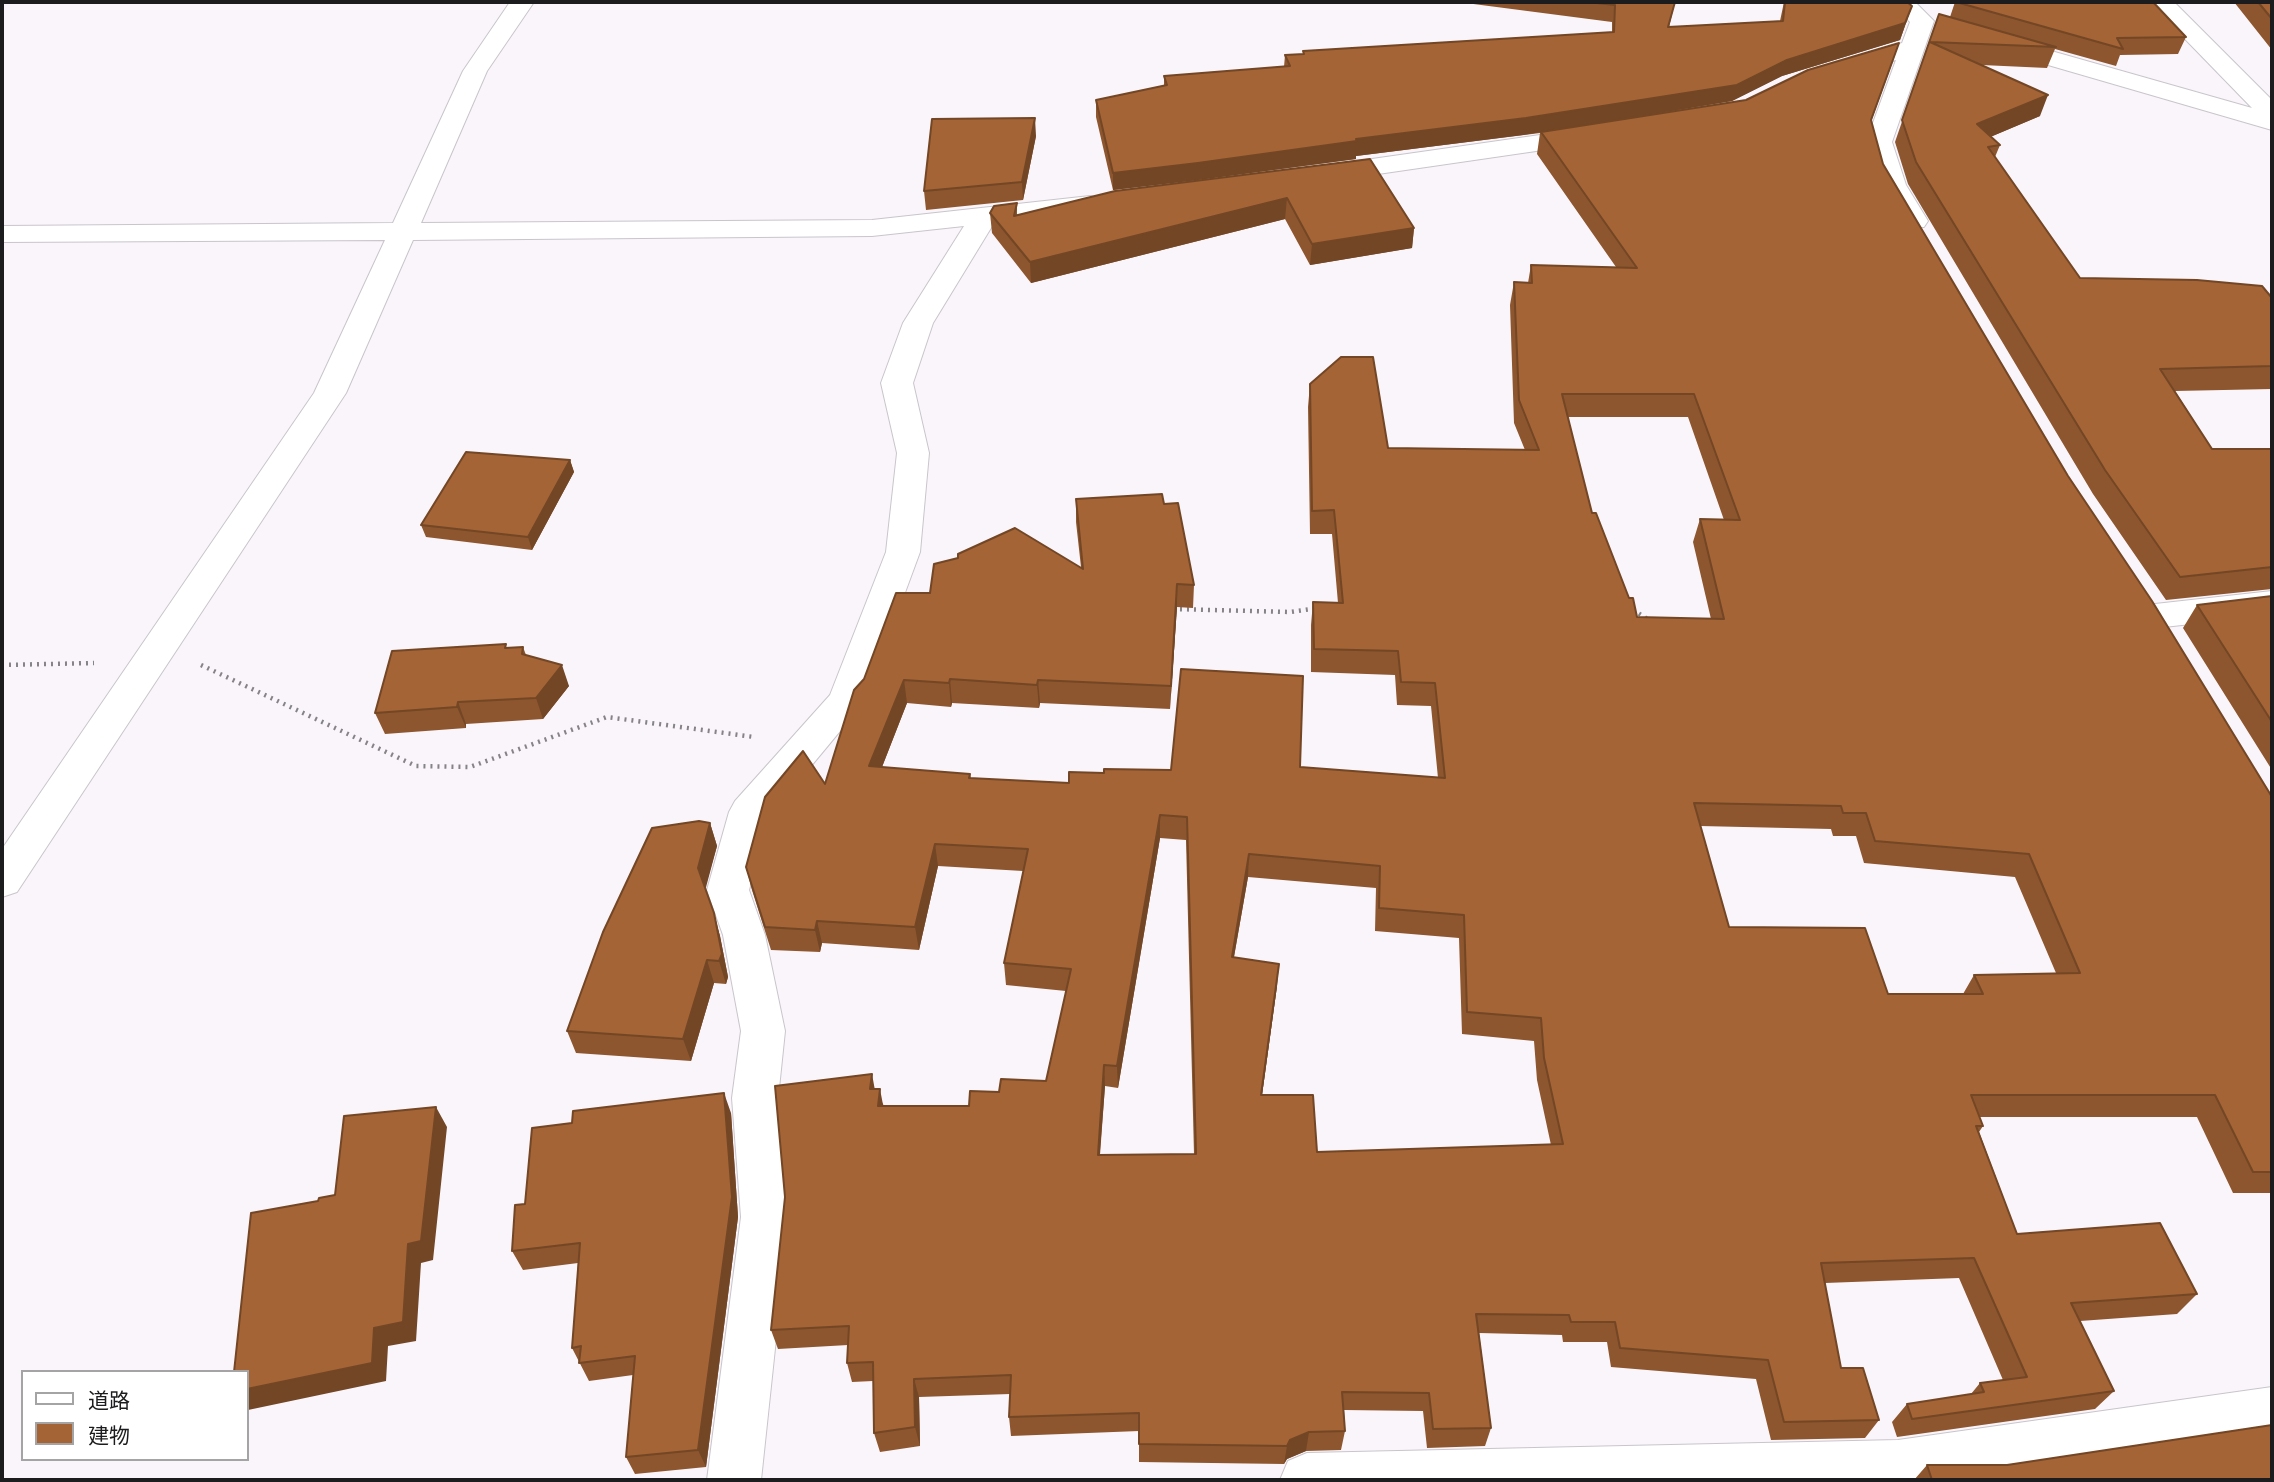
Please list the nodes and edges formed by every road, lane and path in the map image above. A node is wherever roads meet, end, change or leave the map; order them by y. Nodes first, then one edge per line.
1 (522, 2) edge
2 (1901, 2) edge
3 (2161, 2) edge
4 (1948, 29) edge
5 (1918, 34) junction
6 (1973, 36) edge
7 (1816, 77) edge
8 (2272, 114) edge
9 (2272, 122) edge
10 (1614, 132) edge
11 (1292, 179) edge
12 (1119, 201) edge
13 (984, 217) junction
14 (400, 232) junction
15 (2, 234) edge
16 (1926, 241) edge
17 (2272, 603) edge
18 (1330, 606) edge
19 (1168, 609) edge
20 (1631, 609) edge
21 (1651, 621) edge
22 (2176, 650) edge
23 (151, 662) junction
24 (2, 665) edge
25 (810, 745) junction
26 (2, 881) edge
27 (2272, 1413) edge
28 (734, 1480) edge
29 (1307, 1480) edge

1 - 14 street
2 - 5 street
3 - 8 street
4 - 5 street
5 - 7 street
5 - 16 street
6 - 9 street
10 - 11 street
12 - 13 street
13 - 14 street
13 - 25 street
14 - 15 street
14 - 23 street
17 - 22 street
18 - 19 path
20 - 21 path
23 - 24 path
23 - 25 path
23 - 26 street
25 - 28 street
27 - 29 street

